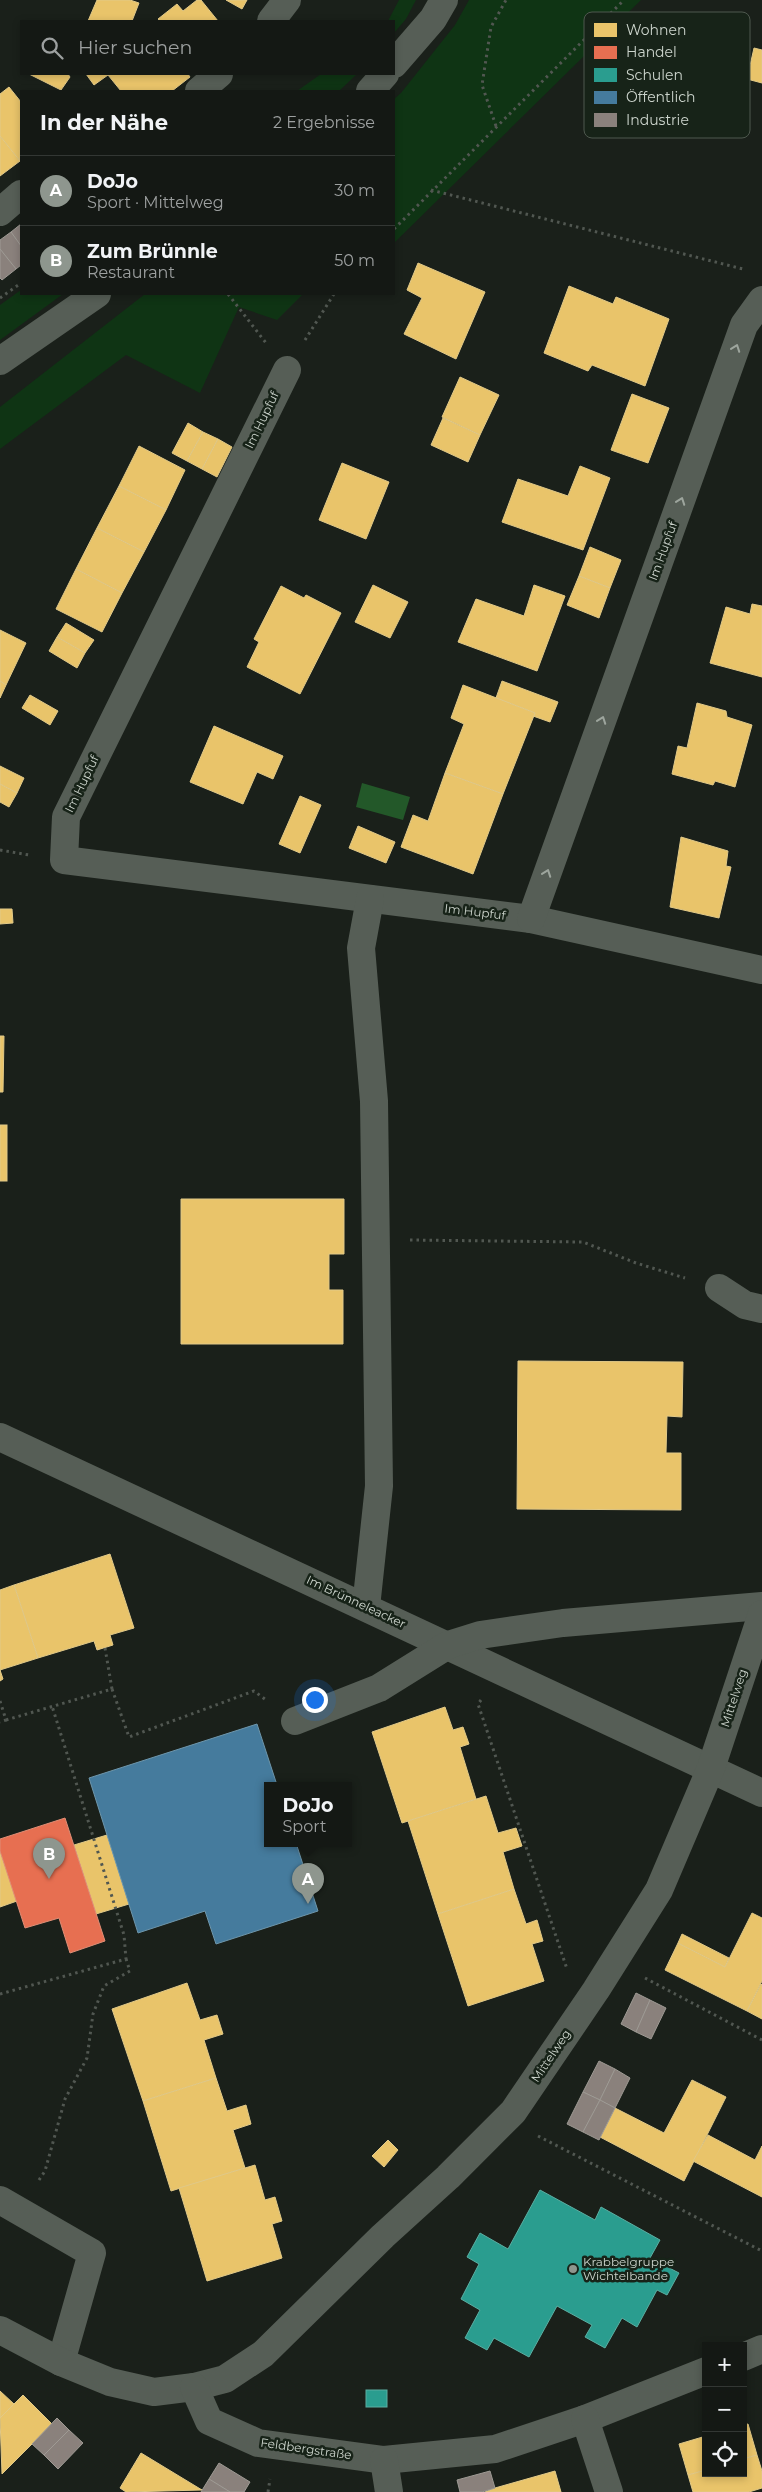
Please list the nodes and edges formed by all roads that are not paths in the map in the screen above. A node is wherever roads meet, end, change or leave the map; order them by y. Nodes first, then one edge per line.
1 (287, 0) edge
2 (444, 0) edge
3 (272, 20) edge
4 (395, 63) edge
5 (218, 75) edge
6 (385, 75) edge
7 (200, 90) edge
8 (371, 90) edge
9 (20, 195) edge
10 (0, 212) edge
11 (96, 295) edge
12 (762, 300) edge
13 (0, 361) edge
14 (286, 370) road end
15 (370, 898) junction
16 (531, 919) junction
17 (762, 970) edge
18 (719, 1288) road end
19 (762, 1309) edge
20 (0, 1438) edge
21 (762, 1606) edge
22 (366, 1607) junction
23 (762, 1614) edge
24 (448, 1646) junction
25 (295, 1721) road end
26 (711, 1768) junction
27 (762, 1793) edge
28 (11, 2206) edge
29 (0, 2330) edge
30 (762, 2349) edge
31 (747, 2355) edge
32 (61, 2362) junction
33 (702, 2374) edge
34 (194, 2387) junction
35 (585, 2419) junction
36 (384, 2460) junction
37 (389, 2492) edge
38 (609, 2492) edge

1 - 3 street
2 - 4 street
5 - 7 street
6 - 8 street
9 - 10 street
11 - 13 street
16 -> 12 street, Im Hupfuf
14 - 15 street, Im Hupfuf
15 - 16 street, Im Hupfuf
15 - 22 street
16 - 17 street, Im Hupfuf
18 - 19 street
20 - 22 street, Im Brünneleacker
21 - 24 street
22 - 24 street, Im Brünneleacker
23 - 26 street, Mittelweg
24 - 25 street
24 - 26 street, Im Brünneleacker
26 - 27 street, Im Brünneleacker
26 - 34 street, Mittelweg
28 - 32 street
29 - 32 street
30 - 31 street
32 - 34 street
33 - 35 street, Feldbergstraße
34 - 36 street, Feldbergstraße
35 - 36 street, Feldbergstraße
35 - 38 street
36 - 37 street

